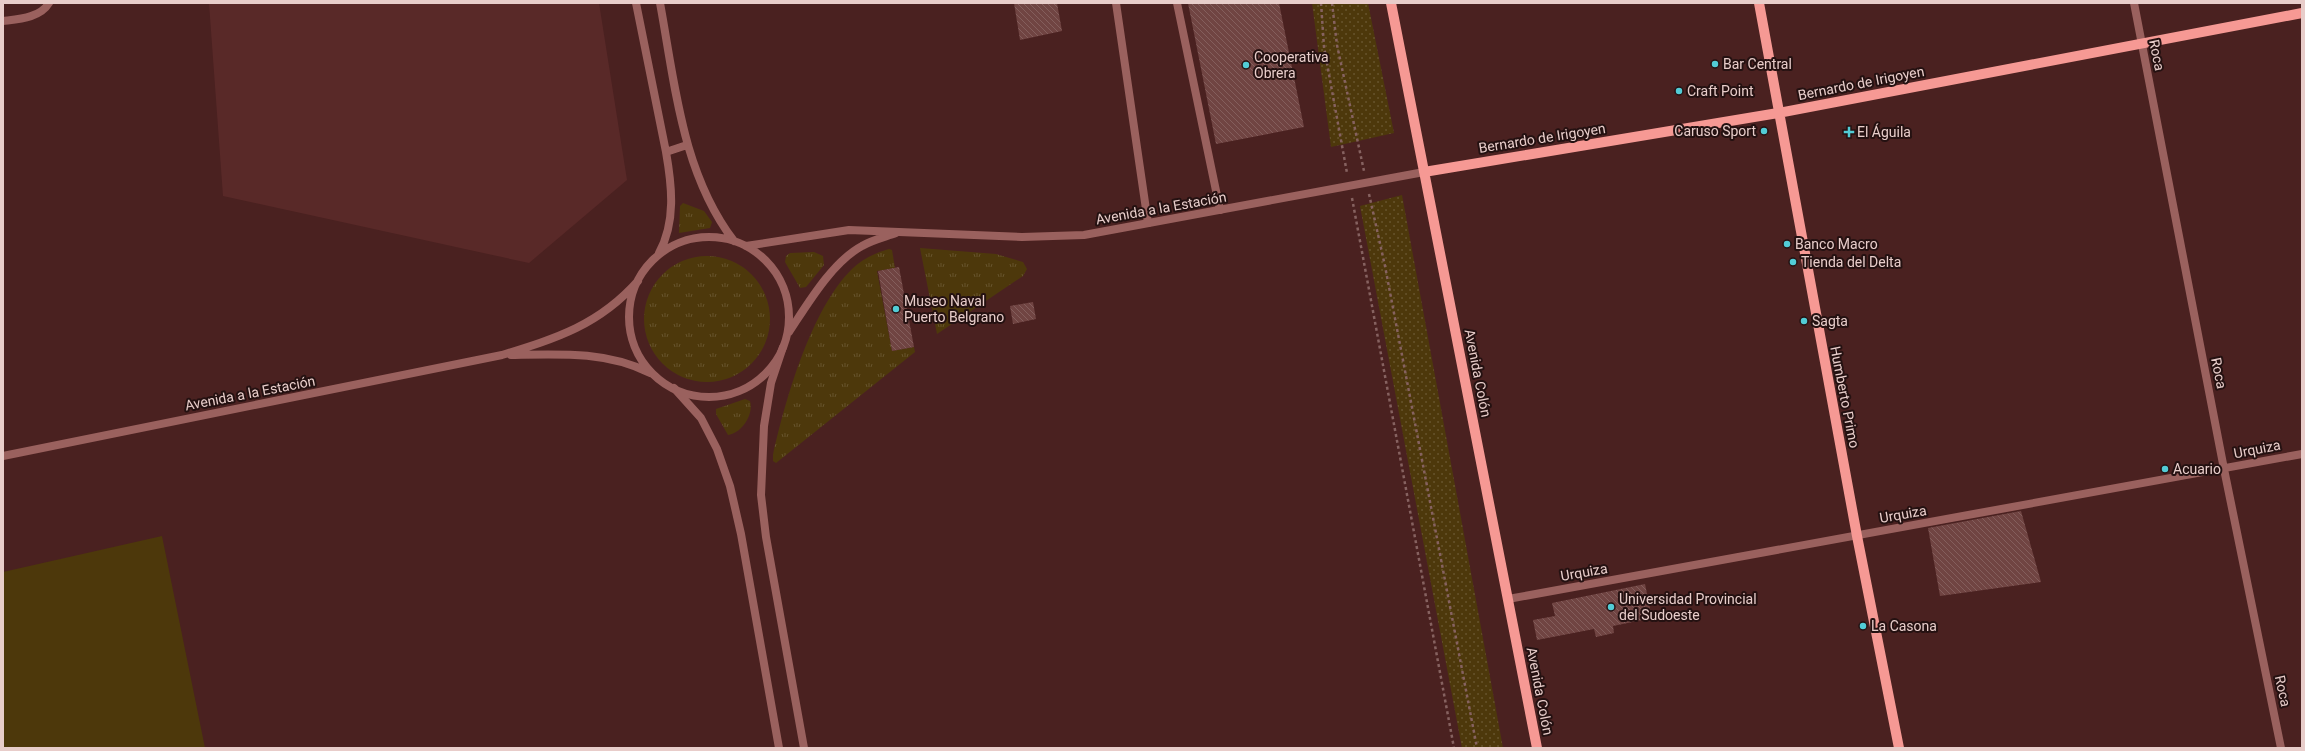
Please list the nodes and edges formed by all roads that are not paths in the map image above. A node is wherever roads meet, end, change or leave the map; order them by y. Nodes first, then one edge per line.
1 (49, 3) edge
2 (636, 3) edge
3 (660, 3) edge
4 (1116, 3) edge
5 (1177, 3) edge
6 (1391, 3) edge
7 (1759, 3) edge
8 (2134, 3) edge
9 (2302, 13) edge
10 (3, 21) edge
11 (2141, 44) junction
12 (1778, 114) junction
13 (687, 145) junction
14 (666, 152) junction
15 (1424, 172) junction
16 (1220, 210) junction
17 (1148, 223) junction
18 (900, 231) junction
19 (734, 241) junction
20 (746, 246) junction
21 (657, 256) junction
22 (638, 281) junction
23 (787, 334) junction
24 (783, 347) junction
25 (502, 355) junction
26 (656, 376) junction
27 (674, 388) junction
28 (2302, 454) edge
29 (3, 456) edge
30 (2224, 469) junction
31 (1857, 536) junction
32 (1508, 600) junction
33 (778, 748) edge
34 (804, 748) edge
35 (1537, 748) edge
36 (1899, 748) edge
37 (2281, 748) edge

1 - 10 street
2 - 14 street
3 - 13 street
4 - 17 street
5 - 16 street
6 - 15 main road, Avenida Colón
7 - 12 main road, Humberto Primo
8 - 11 street, Roca
9 - 11 main road, Bernardo de Irigoyen
11 - 12 main road, Bernardo de Irigoyen
11 - 30 street, Roca
12 - 15 main road, Bernardo de Irigoyen
12 - 31 main road, Humberto Primo
13 - 14 street
13 - 19 street
14 - 21 street
15 - 16 street, Avenida a la Estación
15 - 32 main road, Avenida Colón
16 - 17 street, Avenida a la Estación
17 - 18 street, Avenida a la Estación
18 - 20 street, Avenida a la Estación
18 - 23 street
19 - 20 street
19 - 21 street
20 - 23 street
21 - 22 street
22 - 25 street
22 - 26 street
23 - 24 street
24 - 27 street
24 - 34 street
25 - 26 street
25 - 29 street, Avenida a la Estación
26 - 27 street
27 - 33 street
28 - 30 street, Urquiza
30 - 31 street, Urquiza
30 - 37 street, Roca
31 - 32 street, Urquiza
31 - 36 main road, Humberto Primo
32 - 35 main road, Avenida Colón

